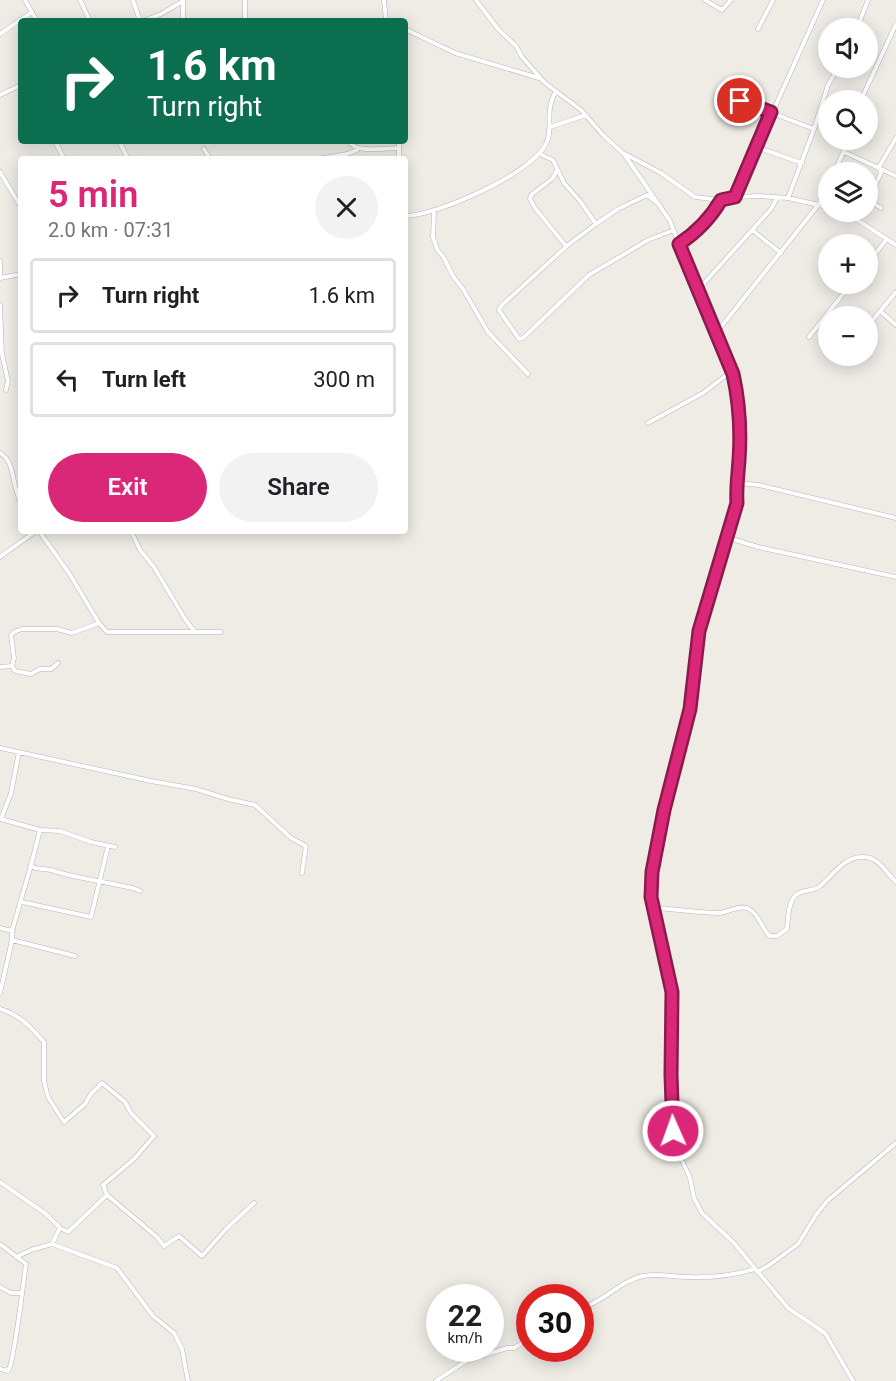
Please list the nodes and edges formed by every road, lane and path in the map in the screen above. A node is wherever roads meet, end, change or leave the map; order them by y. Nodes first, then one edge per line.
1 (25, 0) edge
2 (80, 0) edge
3 (133, 0) edge
4 (183, 0) edge
5 (245, 0) edge
6 (384, 0) edge
7 (476, 0) edge
8 (705, 0) edge
9 (731, 0) edge
10 (773, 0) edge
11 (823, 0) edge
12 (868, 0) edge
13 (32, 12) junction
14 (23, 18) edge
15 (35, 18) edge
16 (89, 18) edge
17 (141, 18) edge
18 (150, 18) edge
19 (183, 18) edge
20 (245, 18) edge
21 (387, 18) edge
22 (861, 18) edge
23 (18, 22) edge
24 (896, 24) edge
25 (758, 29) dead end
26 (408, 30) edge
27 (0, 34) edge
28 (540, 78) junction
29 (832, 78) edge
30 (18, 86) edge
31 (866, 90) edge
32 (556, 91) junction
33 (0, 95) edge
34 (740, 101) dead end
35 (771, 112) junction
36 (586, 115) junction
37 (550, 127) junction
38 (814, 129) junction
39 (896, 138) edge
40 (350, 144) edge
41 (399, 144) edge
42 (756, 147) junction
43 (399, 148) junction
44 (204, 149) dead end
45 (358, 149) junction
46 (844, 152) joint
47 (540, 154) junction
48 (624, 154) junction
49 (208, 156) edge
50 (335, 156) edge
51 (399, 156) edge
52 (839, 162) edge
53 (802, 163) junction
54 (880, 168) junction
55 (557, 169) junction
56 (0, 172) edge
57 (896, 176) edge
58 (735, 197) junction
59 (777, 198) junction
60 (788, 198) junction
61 (721, 200) junction
62 (18, 202) edge
63 (818, 204) edge
64 (660, 205) junction
65 (818, 205) edge
66 (881, 208) dead end
67 (434, 211) junction
68 (408, 215) edge
69 (860, 222) edge
70 (596, 224) junction
71 (674, 230) junction
72 (752, 230) junction
73 (887, 239) junction
74 (679, 244) junction
75 (896, 245) edge
76 (566, 246) junction
77 (878, 250) edge
78 (781, 253) junction
79 (0, 261) edge
80 (18, 275) edge
81 (0, 278) edge
82 (697, 291) junction
83 (895, 293) edge
84 (843, 294) edge
85 (0, 305) edge
86 (880, 311) junction
87 (878, 313) edge
88 (896, 325) edge
89 (717, 332) junction
90 (809, 337) dead end
91 (1, 354) edge
92 (732, 371) junction
93 (528, 374) dead end
94 (6, 390) dead end
95 (648, 423) dead end
96 (0, 453) edge
97 (736, 483) junction
98 (18, 496) edge
99 (896, 518) edge
100 (34, 534) edge
101 (40, 534) edge
102 (132, 534) edge
103 (726, 537) junction
104 (0, 557) edge
105 (896, 577) edge
106 (99, 624) junction
107 (195, 632) junction
108 (221, 632) dead end
109 (58, 663) dead end
110 (12, 666) junction
111 (0, 667) edge
112 (0, 747) edge
113 (19, 752) junction
114 (0, 820) edge
115 (40, 830) junction
116 (108, 846) junction
117 (115, 847) dead end
118 (31, 865) junction
119 (302, 873) dead end
120 (99, 881) junction
121 (896, 882) edge
122 (140, 891) dead end
123 (22, 902) junction
124 (655, 908) junction
125 (0, 928) edge
126 (12, 931) junction
127 (12, 940) junction
128 (75, 956) dead end
129 (0, 993) edge
130 (0, 1009) edge
131 (896, 1143) edge
132 (0, 1182) edge
133 (107, 1195) junction
134 (254, 1203) dead end
135 (60, 1228) junction
136 (0, 1244) edge
137 (52, 1244) junction
138 (16, 1257) junction
139 (756, 1270) junction
140 (0, 1287) edge
141 (21, 1293) junction
142 (594, 1303) edge
143 (516, 1347) edge
144 (0, 1369) edge
145 (188, 1381) edge
146 (436, 1381) edge
147 (853, 1381) edge

1 - 13 street
2 - 16 street
3 - 17 street
4 - 18 street
4 - 19 street
5 - 20 street
6 - 21 street
7 - 28 street
8 - 9 street
10 - 25 street
11 - 35 street
12 - 22 street
13 - 14 street
13 - 15 street
23 - 27 street
24 - 31 street
26 - 28 street
28 - 32 street
29 - 38 street
30 - 33 street
32 - 36 street
32 - 37 street
34 - 35 street
35 - 38 street
35 - 42 street
36 - 37 street
36 - 48 street
37 - 47 street
38 - 53 street
39 - 54 street
40 - 45 street
41 - 43 street
42 - 53 street
42 - 58 street
43 - 45 street
43 - 51 street
44 - 49 street
45 - 50 street
46 - 52 street
46 - 54 street
47 - 55 street
47 - 67 street
48 - 61 street
48 - 64 street
53 - 60 street
54 - 57 street
54 - 66 street
55 - 70 street
55 - 76 street
56 - 62 street
58 - 59 street
58 - 61 street
59 - 60 street
59 - 72 street
60 - 63 street
61 - 74 street
64 - 70 street
64 - 71 street
65 - 78 street
67 - 68 street
67 - 93 street
69 - 73 street
70 - 76 street
71 - 74 street
71 - 76 street
72 - 78 street
72 - 82 street
73 - 75 street
73 - 77 street
74 - 82 street
78 - 89 street
79 - 81 street
80 - 81 street
82 - 89 street
83 - 86 street
84 - 90 street
85 - 91 street
86 - 87 street
86 - 88 street
89 - 92 street
91 - 94 street
92 - 95 street
92 - 97 street
96 - 98 street
97 - 99 street
97 - 103 street
100 - 104 street
101 - 106 street
102 - 107 street
103 - 105 street
103 - 124 street
106 - 107 street
106 - 110 street
107 - 108 street
109 - 110 street
110 - 111 street
112 - 113 street
113 - 114 street
113 - 119 street
114 - 115 street
115 - 116 street
115 - 118 street
116 - 117 street
116 - 120 street
118 - 120 street
118 - 123 street
120 - 122 street
120 - 123 street
121 - 124 street
123 - 126 street
124 - 139 street
125 - 126 street
126 - 127 street
127 - 128 street
127 - 129 street
130 - 133 street
131 - 139 street
132 - 135 street
133 - 134 street
133 - 135 street
135 - 137 street
136 - 138 street
137 - 138 street
137 - 145 street
138 - 141 street
139 - 142 street
139 - 147 street
140 - 141 street
141 - 144 street
143 - 146 street

